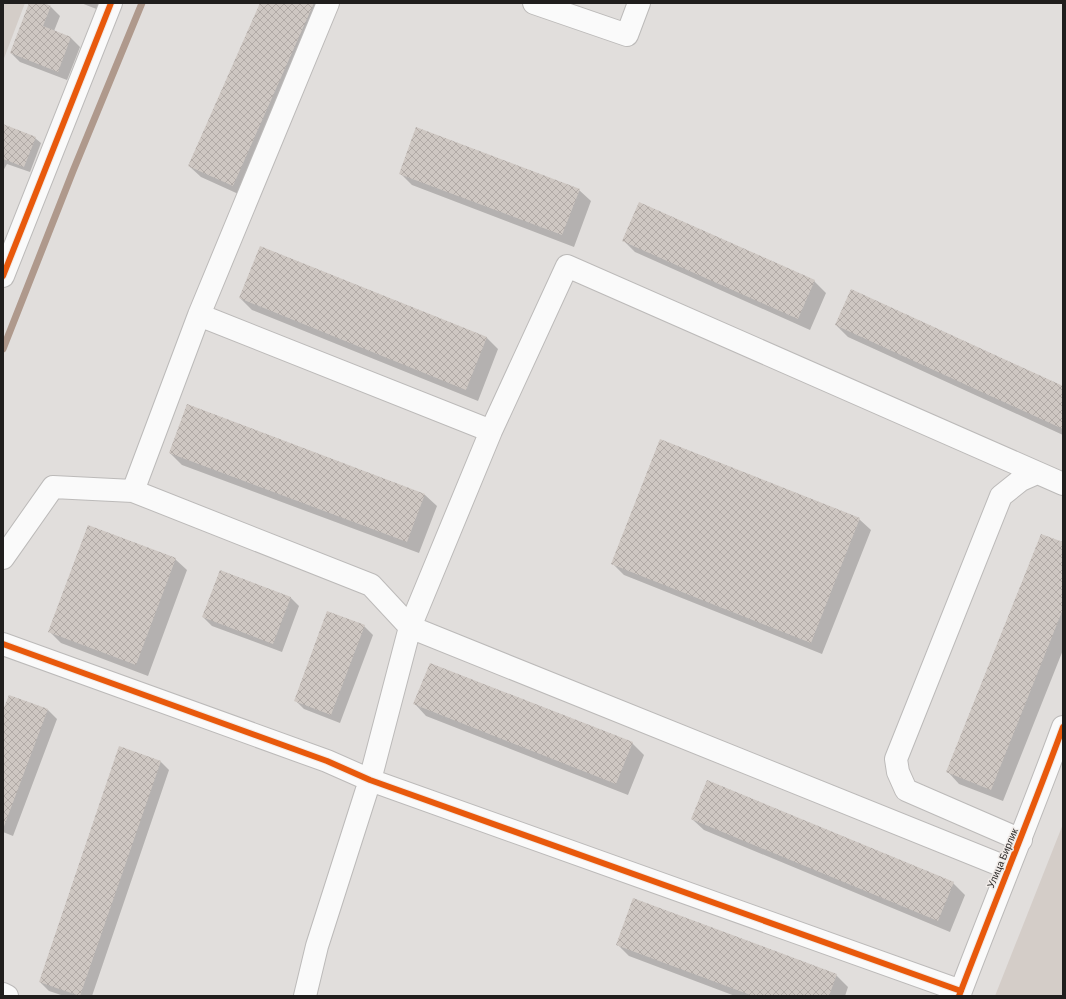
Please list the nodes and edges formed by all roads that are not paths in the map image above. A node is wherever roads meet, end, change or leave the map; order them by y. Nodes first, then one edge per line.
1 (111, 3) edge
2 (328, 3) edge
3 (534, 3) edge
4 (639, 3) edge
5 (3, 276) edge
6 (199, 314) junction
7 (490, 431) junction
8 (1037, 473) junction
9 (1063, 484) edge
10 (133, 490) junction
11 (3, 558) edge
12 (410, 627) junction
13 (3, 644) edge
14 (1063, 727) edge
15 (370, 780) junction
16 (1021, 840) junction
17 (1008, 868) junction
18 (960, 993) edge
19 (3, 994) edge
20 (7, 996) edge
21 (305, 996) edge

1 - 5 street
2 - 6 street
3 - 4 street
6 - 7 street
6 - 10 street
7 - 8 street
7 - 12 street
8 - 9 street
8 - 16 street
10 - 11 street
10 - 12 street
12 - 15 street
12 - 17 street
13 - 15 street
14 - 16 street, Улица Бирлик
15 - 18 street
15 - 21 street
16 - 17 street, Улица Бирлик
17 - 18 street, Улица Бирлик
19 - 20 street

